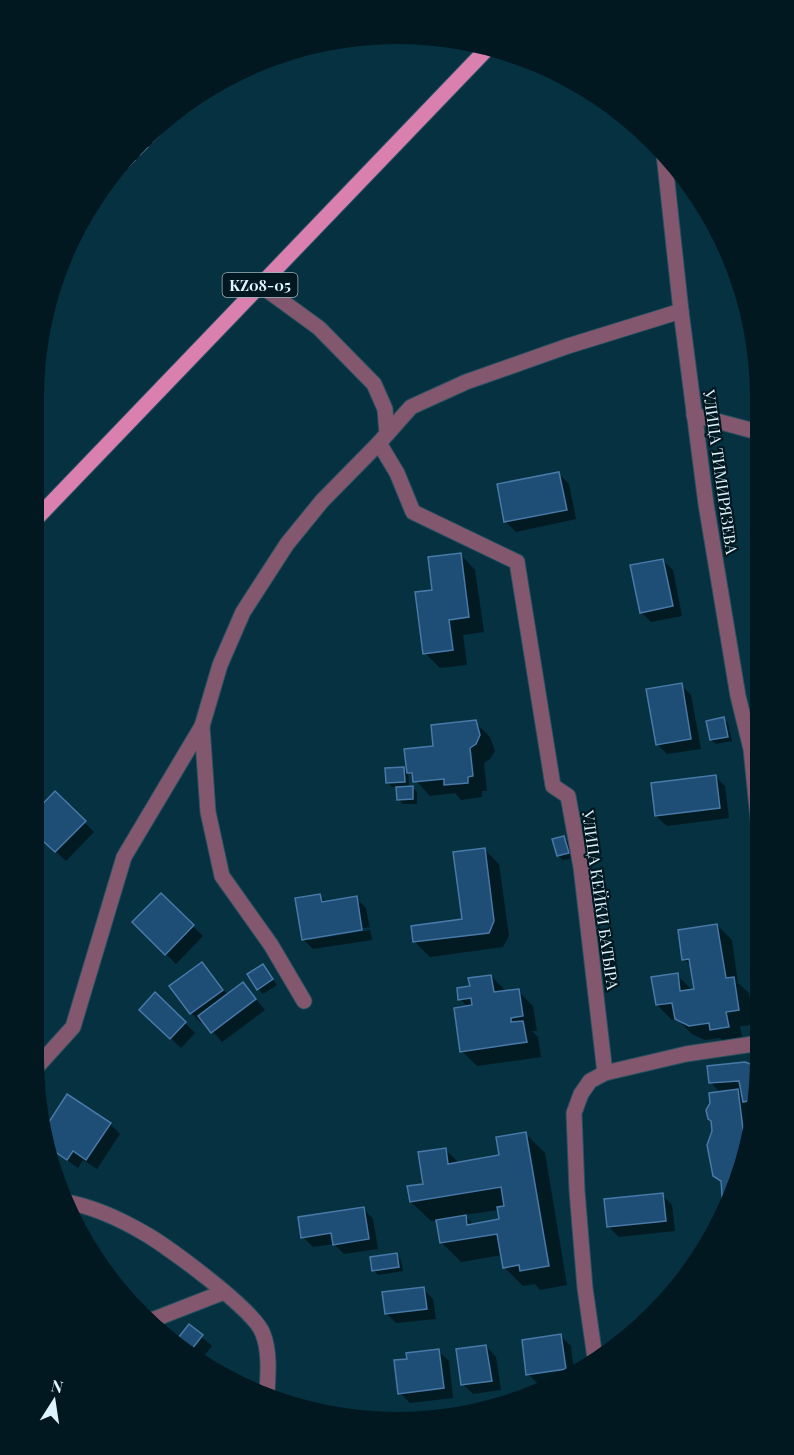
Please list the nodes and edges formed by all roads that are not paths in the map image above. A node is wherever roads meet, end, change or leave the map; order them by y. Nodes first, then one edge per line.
1 (482, 54) edge
2 (665, 167) edge
3 (260, 285) junction
4 (681, 311) junction
5 (694, 415) junction
6 (750, 430) edge
7 (383, 439) junction
8 (44, 511) edge
9 (202, 726) junction
10 (750, 731) edge
11 (304, 1001) dead end
12 (750, 1044) edge
13 (44, 1059) edge
14 (605, 1073) junction
15 (75, 1204) edge
16 (224, 1292) junction
17 (157, 1318) edge
18 (594, 1351) edge
19 (268, 1387) edge

1 - 3 main road, KZ08-05
2 - 4 street, УЛИЦА ТИМИРЯЗЕВА
3 - 7 street
3 - 8 main road, KZ08-05
4 - 5 street, УЛИЦА ТИМИРЯЗЕВА
4 - 7 street
5 - 6 street
5 - 10 street, УЛИЦА ТИМИРЯЗЕВА
7 - 9 street
7 - 14 street, УЛИЦА КЕЙКИ БАТЫРА
9 - 11 street
9 - 13 street
12 - 14 street
14 - 18 street
15 - 16 street
16 - 17 street
16 - 19 street

